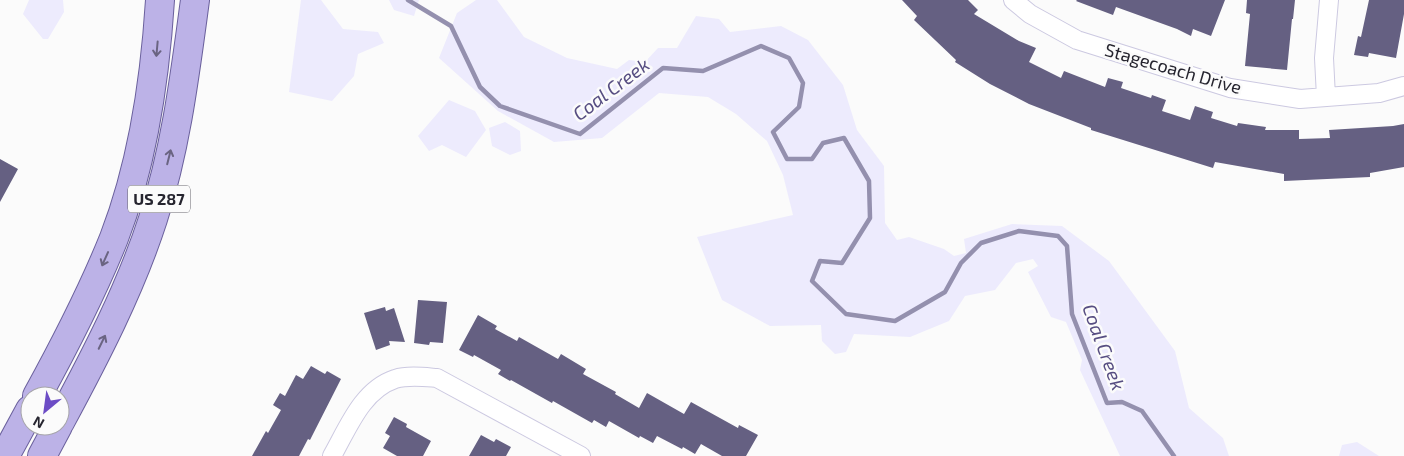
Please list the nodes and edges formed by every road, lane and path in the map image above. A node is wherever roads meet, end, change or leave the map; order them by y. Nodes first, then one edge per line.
1 (160, 0) edge
2 (195, 0) edge
3 (1013, 0) edge
4 (1329, 0) edge
5 (1404, 86) edge
6 (1326, 97) junction
7 (43, 386) edge
8 (70, 402) edge
9 (20, 417) edge
10 (20, 427) edge
11 (0, 436) edge
12 (53, 436) edge
13 (550, 449) edge
14 (5, 456) edge
15 (42, 456) edge
16 (332, 456) edge
17 (581, 456) edge

1 -> 7 main road, US 287
8 -> 2 main road, US 287
3 - 6 street, Stagecoach Drive
4 - 6 street
5 - 6 street, Stagecoach Drive
9 - 11 main road
10 - 14 main road
12 - 15 main road
13 - 16 street
13 - 17 street

